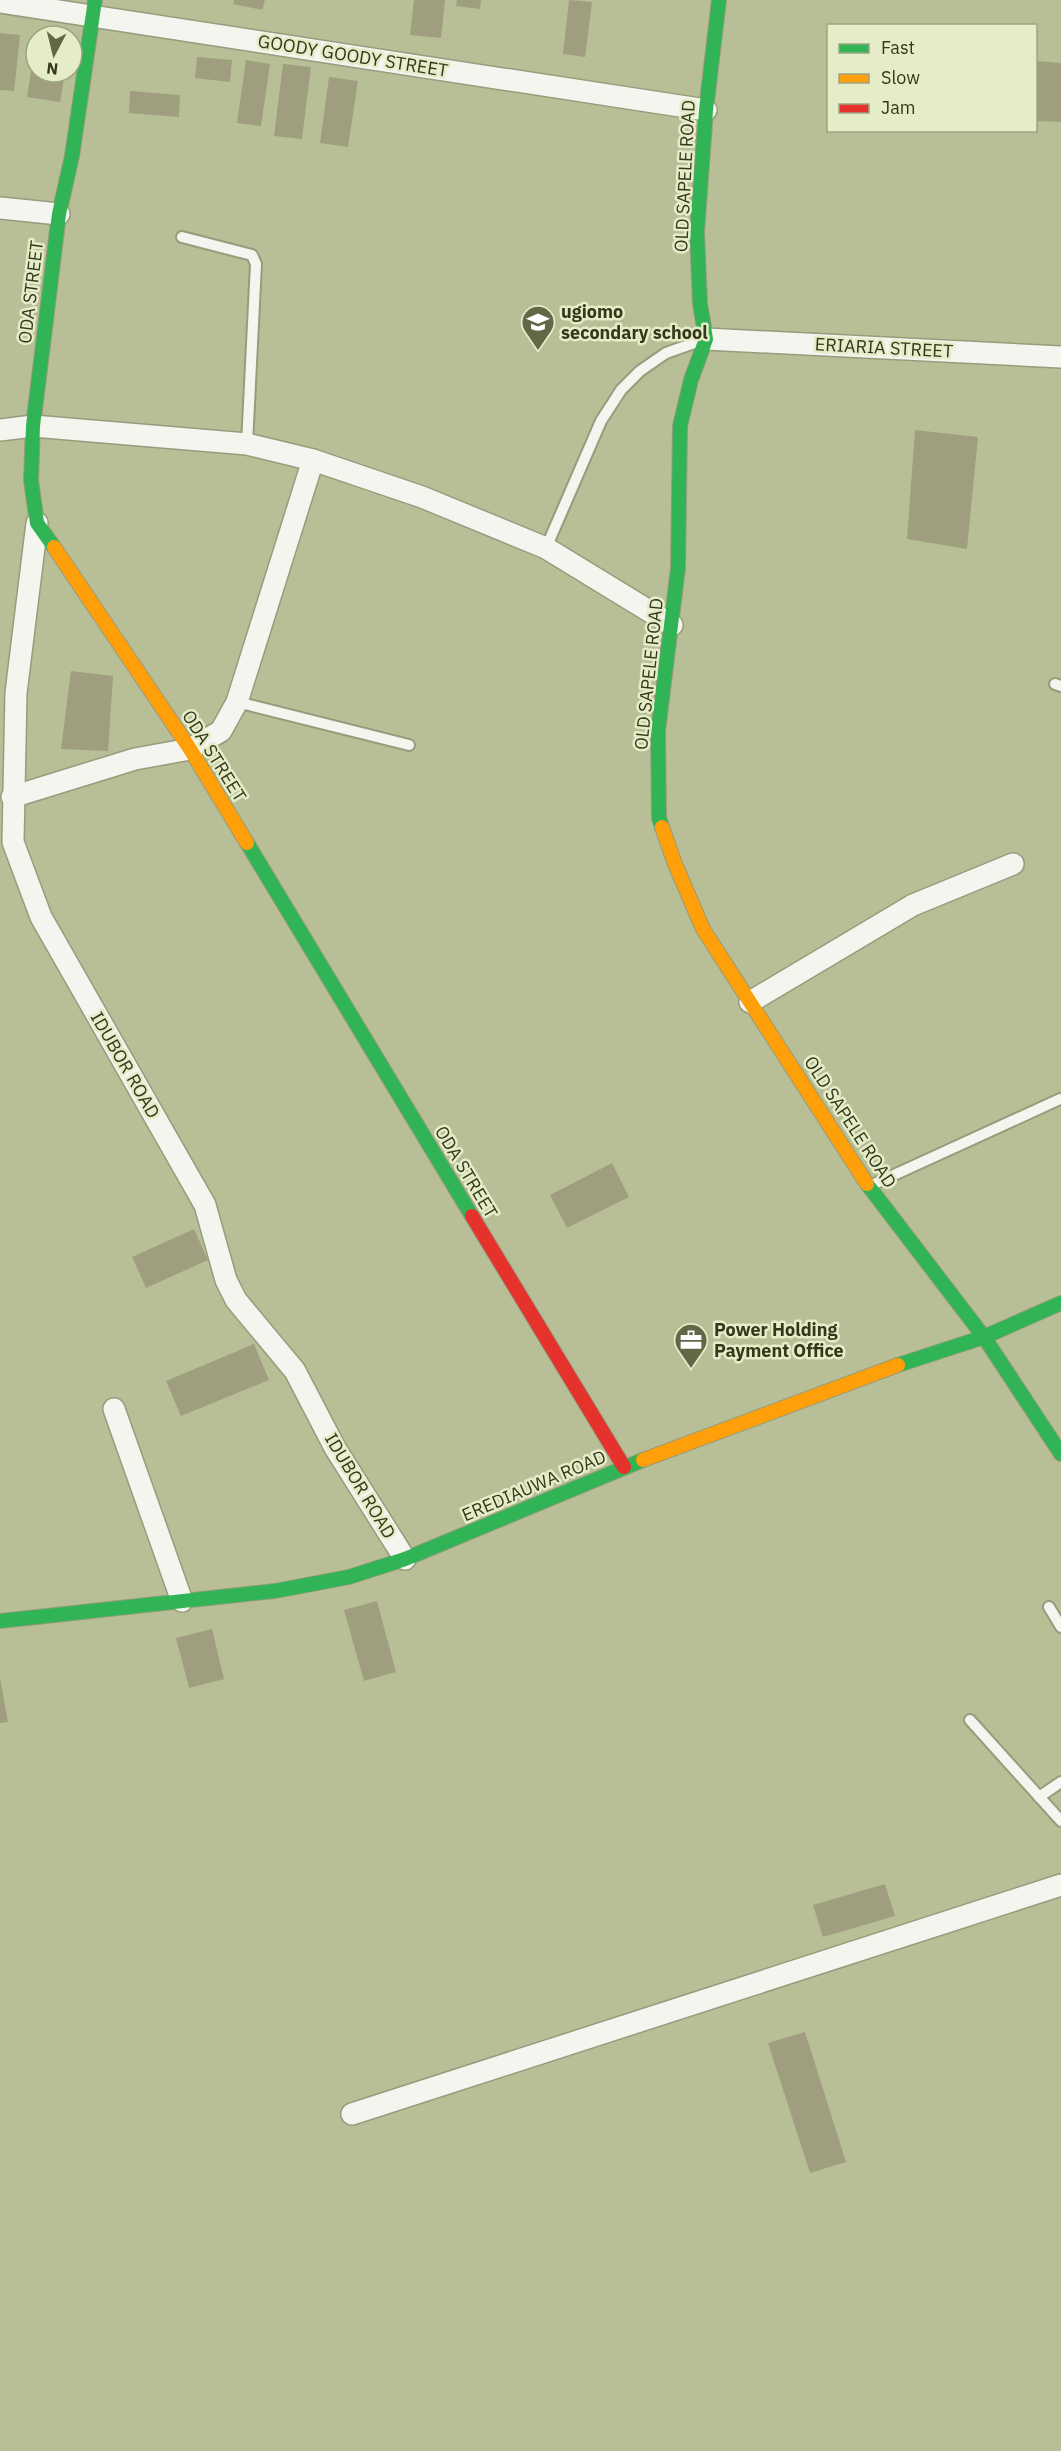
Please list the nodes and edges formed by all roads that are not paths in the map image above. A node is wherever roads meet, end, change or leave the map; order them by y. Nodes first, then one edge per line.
1 (719, 0) edge
2 (0, 2) edge
3 (94, 8) edge
4 (706, 110) junction
5 (0, 208) edge
6 (59, 214) junction
7 (182, 237) dead end
8 (706, 339) junction
9 (1061, 357) edge
10 (33, 426) junction
11 (0, 430) edge
12 (247, 444) junction
13 (313, 460) junction
14 (37, 523) junction
15 (546, 548) junction
16 (672, 625) junction
17 (237, 702) junction
18 (409, 745) dead end
19 (190, 749) junction
20 (12, 797) junction
21 (6, 841) edge
22 (1013, 864) dead end
23 (750, 1002) junction
24 (1060, 1099) edge
25 (868, 1186) junction
26 (1061, 1303) edge
27 (984, 1337) junction
28 (114, 1409) dead end
29 (1061, 1454) edge
30 (624, 1467) junction
31 (405, 1559) junction
32 (182, 1601) junction
33 (1049, 1607) dead end
34 (0, 1621) edge
35 (1061, 1627) edge
36 (970, 1720) dead end
37 (1061, 1782) edge
38 (1039, 1797) junction
39 (1061, 1821) edge
40 (1061, 1885) edge
41 (352, 2114) dead end

1 - 4 street, OLD SAPELE ROAD
2 - 3 street, GOODY GOODY STREET
3 - 4 street, GOODY GOODY STREET
3 - 6 street, ODA STREET
4 - 8 street, OLD SAPELE ROAD
5 - 6 street
6 - 10 street, ODA STREET
7 - 12 lane
8 - 9 street, ERIARIA STREET
8 - 15 lane
8 - 16 street, OLD SAPELE ROAD
10 - 11 street
10 - 12 street
10 - 14 street, ODA STREET
12 - 13 street
13 - 15 street
13 - 17 street
14 - 19 street, ODA STREET
14 - 20 street, IDUBOR ROAD
15 - 16 street
16 - 23 street, OLD SAPELE ROAD
17 - 18 lane
17 - 19 street
19 - 20 street
19 - 30 street, ODA STREET
20 - 21 street, IDUBOR ROAD
21 - 31 street, IDUBOR ROAD
22 - 23 street
23 - 25 street, OLD SAPELE ROAD
24 - 25 lane
25 - 27 street, OLD SAPELE ROAD
26 - 27 street, EREDIAUWA ROAD
27 - 29 street, OLD SAPELE ROAD
27 - 30 street, EREDIAUWA ROAD
28 - 32 street
30 - 31 street, EREDIAUWA ROAD
31 - 32 street, EREDIAUWA ROAD
32 - 34 street, EREDIAUWA ROAD
33 - 35 lane
36 - 38 lane
37 - 38 lane
38 - 39 lane
40 - 41 street

